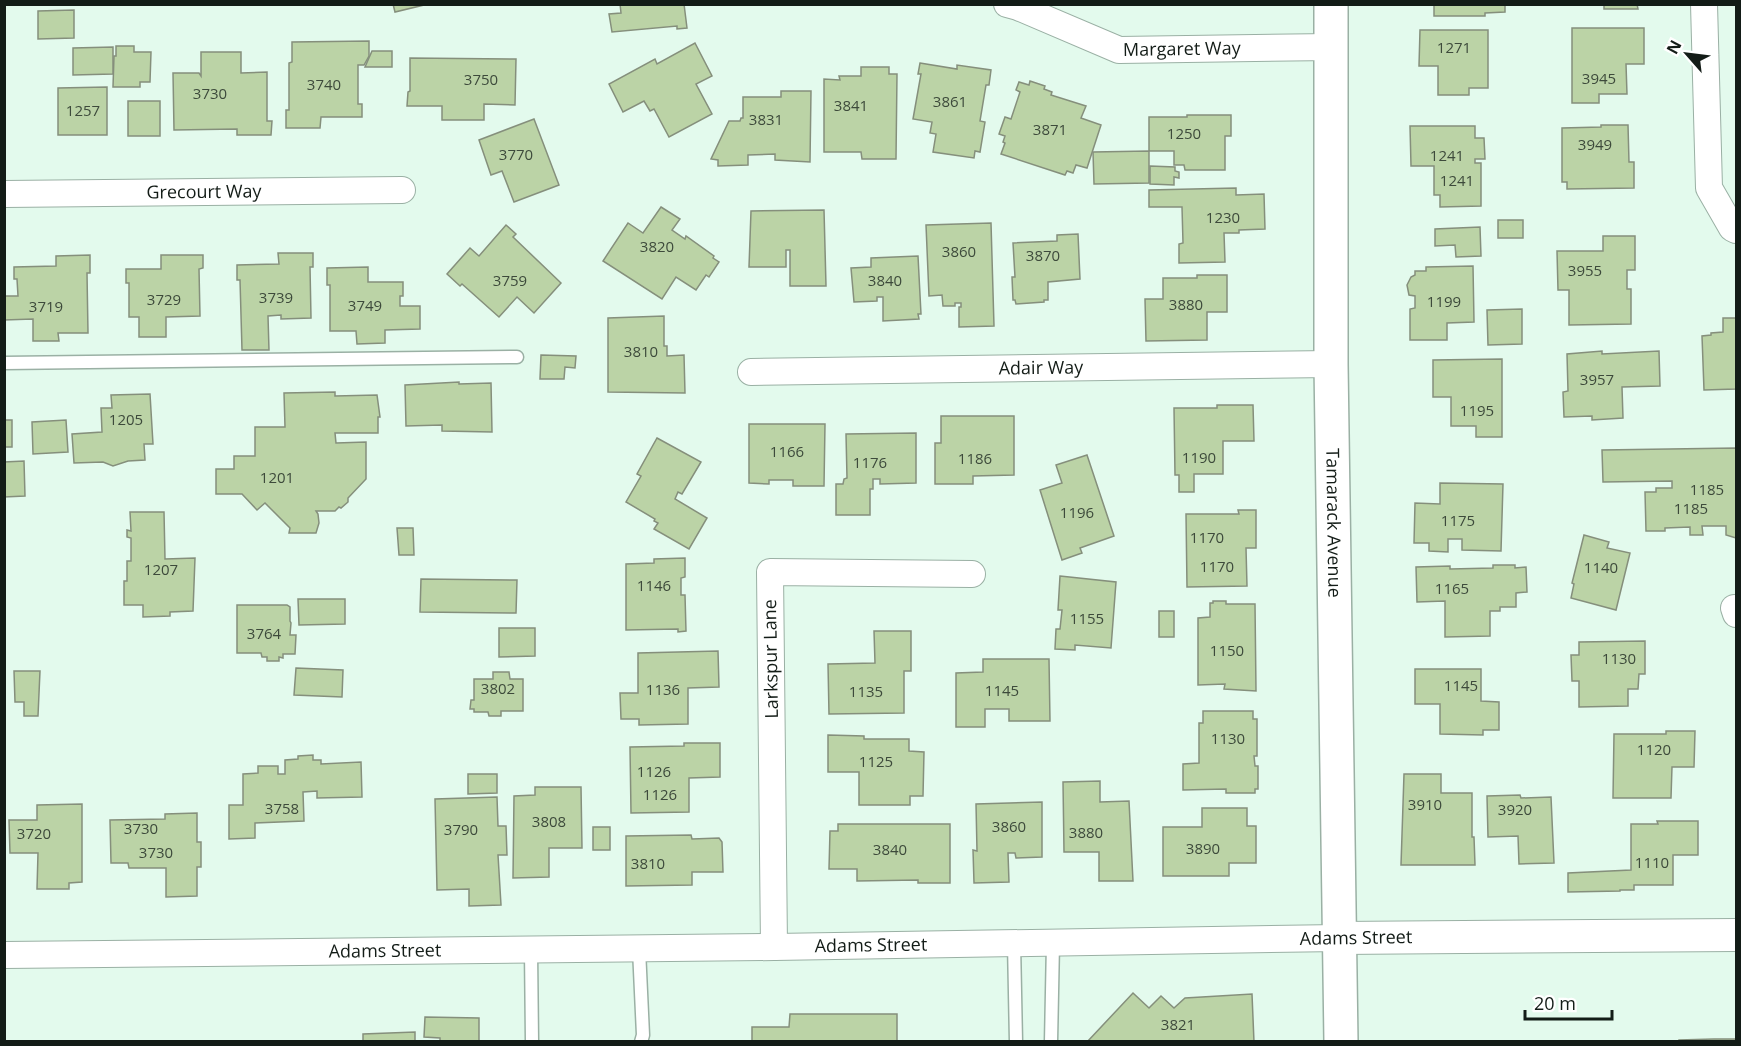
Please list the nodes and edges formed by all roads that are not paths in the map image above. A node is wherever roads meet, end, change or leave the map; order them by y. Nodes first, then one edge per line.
1 (1007, 4) edge
2 (1331, 4) edge
3 (1704, 4) edge
4 (1332, 47) junction
5 (402, 190) dead end
6 (4, 194) edge
7 (1737, 230) edge
8 (516, 357) dead end
9 (4, 363) edge
10 (1331, 364) junction
11 (751, 372) dead end
12 (972, 574) dead end
13 (1737, 935) edge
14 (1339, 938) junction
15 (1053, 943) junction
16 (1014, 944) junction
17 (774, 947) junction
18 (639, 949) junction
19 (531, 950) junction
20 (4, 955) edge
21 (532, 1041) edge
22 (641, 1041) edge
23 (1016, 1041) edge
24 (1051, 1041) edge
25 (1341, 1041) edge

1 - 4 street, Margaret Way
2 - 4 main road, Tamarack Avenue
3 - 7 street
4 - 10 main road, Tamarack Avenue
5 - 6 street, Grecourt Way
8 - 9 lane
10 - 11 street, Adair Way
10 - 14 main road, Tamarack Avenue
12 - 17 street, Larkspur Lane
13 - 14 street, Adams Street
14 - 15 street, Adams Street
14 - 25 main road, Tamarack Avenue
15 - 16 street, Adams Street
15 - 24 lane
16 - 17 street, Adams Street
16 - 23 lane
17 - 18 street, Adams Street
18 - 19 street, Adams Street
18 - 22 lane
19 - 20 street, Adams Street
19 - 21 lane

